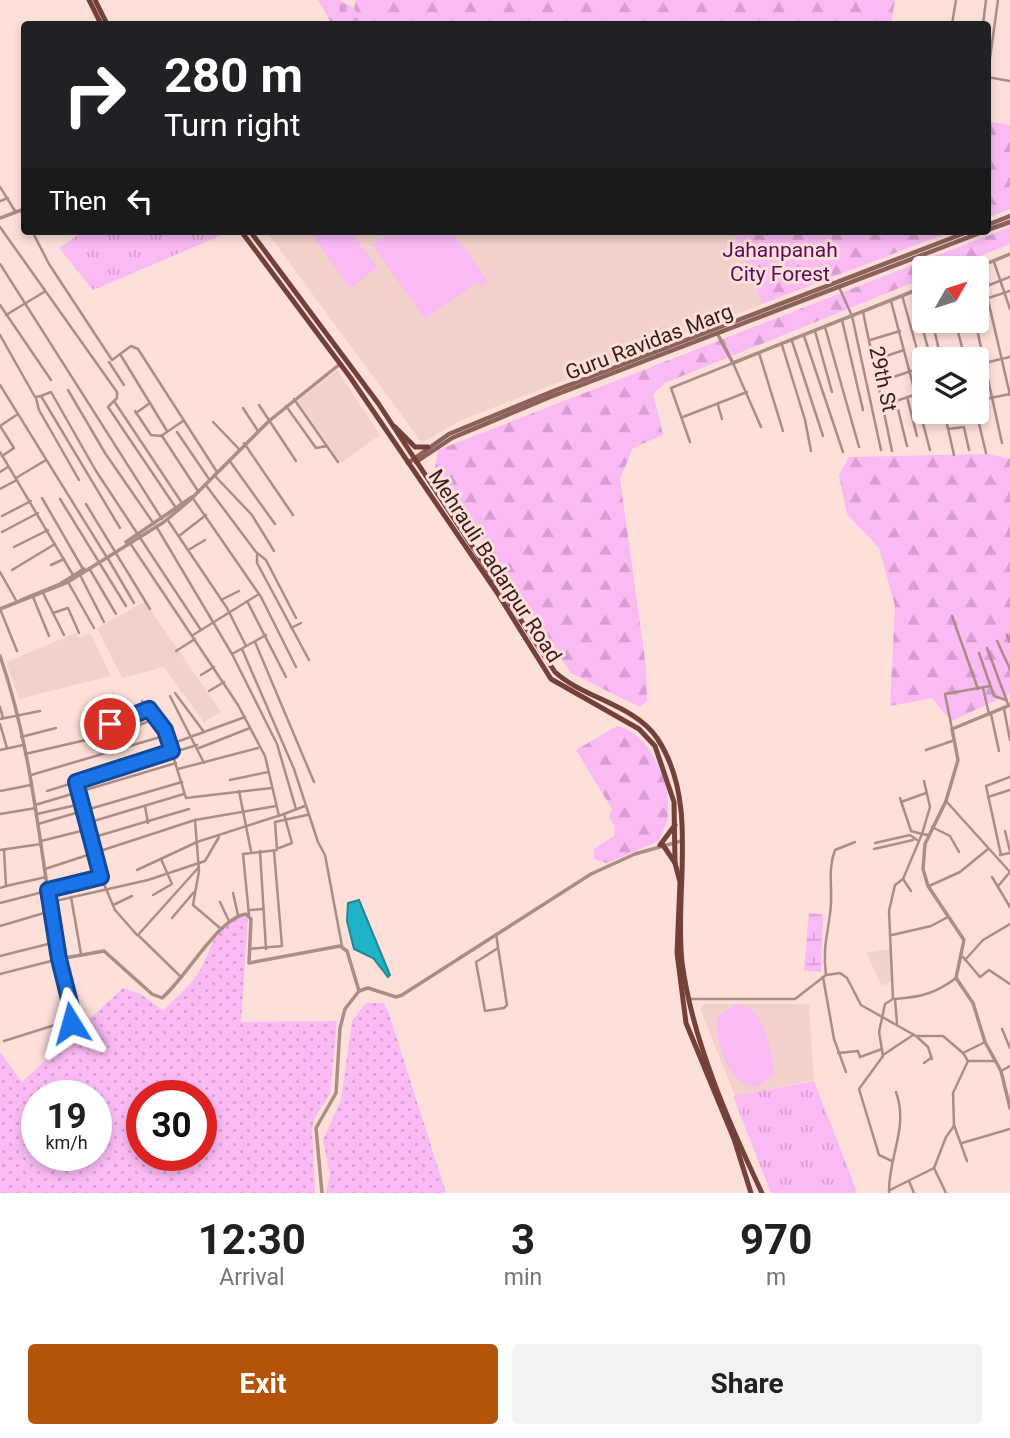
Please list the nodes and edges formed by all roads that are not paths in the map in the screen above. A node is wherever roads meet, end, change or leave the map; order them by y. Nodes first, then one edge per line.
1 (89, 0) edge
2 (95, 0) edge
3 (956, 0) edge
4 (986, 0) edge
5 (998, 0) edge
6 (100, 21) edge
7 (106, 21) edge
8 (952, 21) edge
9 (983, 21) edge
10 (991, 38) edge
11 (991, 79) edge
12 (1010, 81) edge
13 (0, 187) edge
14 (8, 198) junction
15 (0, 201) edge
16 (20, 211) edge
17 (1010, 216) edge
18 (0, 218) edge
19 (1010, 222) edge
20 (991, 223) edge
21 (0, 227) edge
22 (991, 229) edge
23 (34, 235) edge
24 (244, 235) edge
25 (253, 235) edge
26 (960, 235) edge
27 (975, 235) edge
28 (1010, 254) edge
29 (993, 261) junction
30 (989, 263) edge
31 (0, 264) edge
32 (1010, 277) edge
33 (1001, 281) junction
34 (839, 285) junction
35 (989, 286) edge
36 (912, 291) edge
37 (44, 292) junction
38 (1008, 292) edge
39 (902, 295) junction
40 (989, 297) edge
41 (891, 299) junction
42 (1009, 299) edge
43 (24, 303) junction
44 (0, 305) edge
45 (989, 306) edge
46 (1010, 309) edge
47 (863, 312) junction
48 (6, 315) junction
49 (852, 316) junction
50 (842, 320) junction
51 (825, 327) junction
52 (815, 331) junction
53 (900, 331) junction
54 (717, 332) junction
55 (321, 334) junction
56 (0, 335) edge
57 (804, 336) junction
58 (870, 340) junction
59 (792, 341) junction
60 (782, 345) junction
61 (916, 347) edge
62 (905, 350) junction
63 (760, 353) junction
64 (120, 354) junction
65 (1010, 357) edge
66 (1002, 359) junction
67 (874, 360) junction
68 (111, 361) junction
69 (733, 362) junction
70 (989, 363) edge
71 (340, 364) junction
72 (101, 368) junction
73 (911, 371) junction
74 (912, 375) edge
75 (51, 380) dead end
76 (879, 382) junction
77 (989, 383) edge
78 (124, 385) dead end
79 (0, 386) edge
80 (68, 390) dead end
81 (747, 392) junction
82 (832, 392) dead end
83 (1010, 394) edge
84 (41, 396) junction
85 (912, 396) edge
86 (907, 397) junction
87 (992, 397) junction
88 (36, 398) junction
89 (989, 398) edge
90 (294, 399) junction
91 (114, 401) junction
92 (895, 401) junction
93 (150, 403) junction
94 (259, 405) dead end
95 (718, 405) junction
96 (884, 405) junction
97 (286, 406) junction
98 (243, 408) dead end
99 (863, 410) dead end
100 (18, 414) junction
101 (683, 417) junction
102 (722, 419) dead end
103 (183, 421) junction
104 (269, 421) junction
105 (213, 422) dead end
106 (924, 424) edge
107 (947, 424) edge
108 (979, 424) edge
109 (0, 426) edge
110 (393, 426) junction
111 (761, 427) dead end
112 (948, 429) junction
113 (167, 431) junction
114 (258, 431) junction
115 (783, 431) dead end
116 (177, 432) dead end
117 (161, 436) junction
118 (823, 436) dead end
119 (917, 436) dead end
120 (690, 442) dead end
121 (244, 443) junction
122 (1002, 443) dead end
123 (327, 446) junction
124 (906, 446) dead end
125 (428, 447) junction
126 (859, 447) dead end
127 (239, 449) junction
128 (881, 450) dead end
129 (930, 450) dead end
130 (969, 450) dead end
131 (811, 451) dead end
132 (892, 451) dead end
133 (843, 452) dead end
134 (1, 453) edge
135 (986, 453) dead end
136 (954, 455) dead end
137 (46, 460) junction
138 (229, 460) junction
139 (296, 461) dead end
140 (338, 462) dead end
141 (411, 462) junction
142 (8, 467) junction
143 (0, 472) edge
144 (215, 473) junction
145 (16, 479) junction
146 (209, 479) junction
147 (79, 480) dead end
148 (205, 484) junction
149 (0, 489) edge
150 (198, 491) junction
151 (192, 497) junction
152 (42, 498) dead end
153 (60, 499) dead end
154 (31, 500) junction
155 (86, 504) dead end
156 (183, 504) junction
157 (177, 509) junction
158 (38, 513) junction
159 (293, 515) dead end
160 (2, 516) dead end
161 (206, 516) junction
162 (165, 519) junction
163 (275, 524) dead end
164 (155, 525) junction
165 (120, 527) dead end
166 (48, 530) junction
167 (2, 532) dead end
168 (138, 536) junction
169 (179, 536) junction
170 (205, 540) dead end
171 (130, 543) junction
172 (55, 544) junction
173 (14, 547) dead end
174 (189, 550) junction
175 (115, 551) junction
176 (274, 551) dead end
177 (257, 554) junction
178 (106, 556) junction
179 (64, 559) junction
180 (99, 561) junction
181 (51, 565) dead end
182 (12, 570) dead end
183 (0, 572) edge
184 (81, 573) junction
185 (1, 577) edge
186 (68, 582) junction
187 (239, 591) dead end
188 (43, 593) junction
189 (259, 594) junction
190 (33, 597) junction
191 (221, 600) junction
192 (19, 601) junction
193 (247, 601) junction
194 (134, 603) dead end
195 (126, 606) dead end
196 (149, 608) dead end
197 (0, 609) edge
198 (228, 611) junction
199 (53, 613) junction
200 (116, 614) dead end
201 (952, 616) dead end
202 (296, 618) dead end
203 (104, 621) dead end
204 (213, 621) junction
205 (301, 623) dead end
206 (94, 628) dead end
207 (291, 628) junction
208 (201, 629) junction
209 (79, 633) dead end
210 (64, 635) dead end
211 (266, 635) junction
212 (1007, 635) dead end
213 (49, 636) dead end
214 (193, 637) junction
215 (998, 641) dead end
216 (255, 642) junction
217 (1010, 642) edge
218 (244, 648) junction
219 (987, 648) dead end
220 (17, 651) dead end
221 (176, 651) dead end
222 (979, 653) dead end
223 (232, 654) junction
224 (0, 656) edge
225 (309, 660) dead end
226 (214, 667) junction
227 (296, 667) dead end
228 (1010, 669) edge
229 (201, 675) dead end
230 (286, 677) dead end
231 (224, 682) junction
232 (990, 686) junction
233 (981, 689) junction
234 (209, 691) dead end
235 (175, 693) dead end
236 (170, 696) dead end
237 (1006, 700) junction
238 (142, 701) dead end
239 (1007, 706) edge
240 (0, 707) edge
241 (149, 709) junction
242 (40, 711) dead end
243 (621, 714) junction
244 (990, 714) junction
245 (17, 715) junction
246 (244, 717) junction
247 (156, 719) junction
248 (1, 720) edge
249 (110, 724) dead end
250 (56, 727) dead end
251 (250, 728) junction
252 (952, 729) junction
253 (204, 732) junction
254 (167, 735) junction
255 (192, 735) junction
256 (21, 737) junction
257 (954, 740) junction
258 (1010, 740) edge
259 (170, 744) junction
260 (23, 745) junction
261 (198, 746) junction
262 (7, 748) junction
263 (258, 748) junction
264 (0, 750) edge
265 (926, 750) dead end
266 (172, 751) junction
267 (999, 751) dead end
268 (26, 754) junction
269 (204, 762) junction
270 (176, 764) junction
271 (178, 769) junction
272 (268, 772) junction
273 (31, 775) junction
274 (1010, 777) edge
275 (230, 779) dead end
276 (924, 781) dead end
277 (76, 782) junction
278 (182, 782) junction
279 (314, 782) dead end
280 (32, 785) junction
281 (272, 788) junction
282 (1010, 790) edge
283 (0, 791) edge
284 (47, 791) dead end
285 (239, 791) junction
286 (77, 793) junction
287 (926, 793) junction
288 (184, 794) junction
289 (988, 797) junction
290 (946, 801) junction
291 (81, 804) junction
292 (145, 806) junction
293 (276, 806) junction
294 (305, 806) junction
295 (36, 807) junction
296 (189, 809) dead end
297 (296, 809) junction
298 (243, 811) junction
299 (85, 813) junction
300 (0, 814) edge
301 (37, 814) junction
302 (284, 814) junction
303 (308, 814) junction
304 (279, 816) junction
305 (273, 817) junction
306 (195, 820) junction
307 (285, 820) junction
308 (87, 822) junction
309 (148, 823) junction
310 (38, 824) junction
311 (274, 824) junction
312 (675, 824) junction
313 (245, 826) junction
314 (932, 828) junction
315 (89, 829) junction
316 (1005, 831) dead end
317 (922, 834) junction
318 (928, 835) junction
319 (219, 837) junction
320 (91, 838) junction
321 (913, 840) junction
322 (919, 840) junction
323 (678, 841) junction
324 (197, 842) junction
325 (855, 842) dead end
326 (41, 843) junction
327 (875, 843) dead end
328 (662, 845) junction
329 (279, 848) junction
330 (874, 849) dead end
331 (988, 849) junction
332 (2, 850) edge
333 (260, 850) junction
334 (274, 851) junction
335 (251, 852) junction
336 (958, 852) dead end
337 (1010, 852) edge
338 (95, 854) junction
339 (1001, 855) junction
340 (996, 856) junction
341 (161, 859) junction
342 (198, 861) junction
343 (675, 863) junction
344 (199, 867) junction
345 (45, 869) junction
346 (137, 870) dead end
347 (167, 875) junction
348 (46, 877) junction
349 (101, 877) junction
350 (992, 877) dead end
351 (903, 879) junction
352 (172, 884) junction
353 (999, 885) junction
354 (6, 886) junction
355 (928, 886) junction
356 (0, 888) edge
357 (48, 890) junction
358 (104, 890) junction
359 (911, 891) dead end
360 (194, 892) junction
361 (178, 893) junction
362 (233, 893) dead end
363 (132, 895) dead end
364 (153, 895) dead end
365 (71, 897) junction
366 (50, 902) junction
367 (220, 902) dead end
368 (0, 903) edge
369 (112, 905) junction
370 (1010, 908) edge
371 (263, 909) junction
372 (51, 911) junction
373 (250, 913) junction
374 (238, 915) junction
375 (948, 916) junction
376 (172, 918) dead end
377 (229, 921) junction
378 (1010, 924) edge
379 (0, 926) edge
380 (220, 928) junction
381 (496, 934) junction
382 (892, 934) junction
383 (138, 935) junction
384 (56, 942) junction
385 (342, 946) junction
386 (282, 947) junction
387 (498, 948) junction
388 (250, 949) junction
389 (266, 949) junction
390 (81, 954) junction
391 (0, 956) edge
392 (285, 957) junction
393 (59, 959) junction
394 (964, 959) junction
395 (0, 974) edge
396 (824, 975) junction
397 (181, 976) junction
398 (956, 978) junction
399 (1010, 984) edge
400 (359, 991) junction
401 (685, 999) junction
402 (894, 999) junction
403 (882, 1017) junction
404 (897, 1023) junction
405 (1002, 1029) dead end
406 (915, 1035) junction
407 (4, 1041) dead end
408 (985, 1042) junction
409 (1010, 1048) edge
410 (882, 1049) junction
411 (838, 1053) junction
412 (963, 1053) junction
413 (883, 1055) junction
414 (968, 1061) junction
415 (996, 1061) junction
416 (924, 1063) dead end
417 (1010, 1066) edge
418 (1001, 1071) junction
419 (846, 1072) dead end
420 (896, 1092) dead end
421 (1010, 1108) edge
422 (954, 1125) junction
423 (1010, 1129) edge
424 (962, 1143) junction
425 (892, 1161) junction
426 (967, 1161) dead end
427 (934, 1168) junction
428 (909, 1181) junction
429 (889, 1192) edge
430 (322, 1193) edge
431 (751, 1193) edge
432 (762, 1193) edge
433 (914, 1193) edge
434 (946, 1193) edge

1 - 6 main road
2 - 7 main road
3 - 8 street
4 - 9 street
5 - 10 street
11 - 12 street
13 - 14 street
14 - 15 street
14 - 16 street
16 - 18 street
17 - 20 main road
19 - 22 main road, Guru Ravidas Marg
21 - 37 street
23 - 68 street
24 - 55 main road, Mehrauli Badarpur Road
25 - 55 main road, Mehrauli Badarpur Road
26 - 125 main road, Guru Ravidas Marg
27 - 34 main road, Guru Ravidas Marg
28 - 29 street
29 - 30 street
29 - 33 street
31 - 43 street
32 - 33 street
33 - 35 street
33 - 38 street
34 - 49 street, 29th St
34 - 54 main road, Guru Ravidas Marg
36 - 39 street
37 - 43 street
37 - 72 street
38 - 40 street
38 - 42 street
39 - 41 street
39 - 61 street
41 - 47 street
41 - 53 street
42 - 46 street
43 - 48 street
43 - 162 street
44 - 48 street
45 - 66 street
47 - 49 street
47 - 58 street
48 - 75 street
49 - 50 street
49 - 128 street, 29th St
50 - 51 street
50 - 99 street
51 - 52 street
51 - 126 street
52 - 57 street
52 - 82 street
53 - 58 street
53 - 62 street
54 - 69 street
54 - 141 main road, Guru Ravidas Marg
55 - 71 main road, Mehrauli Badarpur Road
55 - 110 main road, Mehrauli Badarpur Road
56 - 88 street
57 - 59 street
57 - 133 street
58 - 67 street
59 - 60 street
59 - 118 street
60 - 63 street
60 - 131 street
62 - 67 street
62 - 73 street
63 - 69 street
63 - 115 street
64 - 68 street
64 - 93 street
64 - 103 street
65 - 66 street
66 - 70 street
66 - 83 street
67 - 76 street
68 - 72 street
68 - 78 street
69 - 81 street
69 - 101 street
71 - 90 street
71 - 141 main road, Mehrauli Badarpur Road
72 - 91 street
73 - 74 street
73 - 76 street
76 - 96 street
77 - 87 street
79 - 100 street
80 - 164 street
81 - 95 street
81 - 111 street
83 - 87 street
84 - 88 street
84 - 165 street
84 - 168 street
85 - 86 street
86 - 92 street
86 - 119 street
87 - 89 street
87 - 122 street
88 - 147 street
90 - 97 street
90 - 123 street
91 - 156 street
91 - 157 street
92 - 96 street
92 - 124 street
93 - 113 street
93 - 117 street
94 - 104 street
95 - 101 street
95 - 102 street
96 - 132 street
97 - 104 street
97 - 123 street
98 - 114 street
100 - 109 street
100 - 137 street
101 - 120 street
103 - 113 street
103 - 144 street
104 - 114 street
104 - 139 street
105 - 127 street
106 - 129 street
107 - 112 street
108 - 135 street
109 - 134 street
110 - 125 main road
110 - 141 main road, Mehrauli Badarpur Road
112 - 130 street
112 - 136 street
113 - 117 street
114 - 121 street
116 - 146 street
117 - 150 street
121 - 127 street
121 - 159 street
123 - 140 street
125 - 141 main road, Guru Ravidas Marg
127 - 138 street
134 - 142 street
137 - 145 street
137 - 178 street
138 - 144 street
138 - 163 street
141 - 243 main road, Mehrauli Badarpur Road
142 - 143 street
142 - 145 street
144 - 146 street
144 - 176 street
145 - 149 street
145 - 154 street
146 - 148 street
148 - 150 street
148 - 177 street
150 - 151 street
151 - 156 street
151 - 161 street
152 - 184 street
153 - 180 street
154 - 158 street
154 - 160 street
155 - 175 street
156 - 157 street
157 - 162 street
158 - 166 street
158 - 167 street
161 - 169 street
161 - 189 street
162 - 164 street
162 - 169 street
164 - 168 street
164 - 204 street
166 - 172 street
166 - 173 street
168 - 171 street
168 - 175 street
168 - 208 street
169 - 174 street
170 - 174 street
171 - 175 street
171 - 214 street
172 - 179 street
172 - 182 street
174 - 191 street
175 - 178 street
175 - 196 street
177 - 202 street
177 - 207 street
178 - 180 street
178 - 194 street
179 - 181 street
179 - 184 street
180 - 184 street
180 - 195 street
183 - 185 street
184 - 186 street
184 - 192 street
184 - 200 street
184 - 203 street
185 - 192 street
186 - 188 street
186 - 206 street
187 - 191 street
188 - 190 street
188 - 199 street
189 - 193 street
189 - 227 street
190 - 192 street
190 - 213 street
191 - 198 street
192 - 197 street
193 - 198 street
193 - 211 street
197 - 220 street
198 - 204 street
198 - 218 street
199 - 209 street
199 - 210 street
201 - 233 street
204 - 208 street
204 - 223 street
205 - 207 street
207 - 225 street
208 - 214 street
211 - 216 street
211 - 230 street
212 - 217 street
214 - 221 street
214 - 226 street
215 - 228 street
216 - 218 street
216 - 279 street
218 - 223 street
218 - 294 street
219 - 237 street
222 - 232 street
223 - 297 street
224 - 245 street
226 - 229 street
226 - 231 street
231 - 234 street
231 - 246 street
232 - 233 street
232 - 237 street
233 - 244 street
233 - 252 street
235 - 253 street
236 - 255 street
237 - 239 street
238 - 241 street
239 - 244 street
239 - 258 street
240 - 248 street
241 - 247 street
241 - 249 street
242 - 245 street
243 - 312 main road, Mehrauli Badarpur Road
243 - 323 main road, Mehrauli Badarpur Road
244 - 252 street
244 - 267 street
245 - 248 street
245 - 256 street
246 - 251 street
246 - 253 street
247 - 254 street
247 - 268 street
248 - 262 street
250 - 256 street
251 - 261 street
251 - 263 street
252 - 257 street
253 - 255 street
254 - 259 street
254 - 273 street
255 - 259 street
255 - 261 street
256 - 260 street
257 - 265 street
257 - 290 street
259 - 266 street
260 - 262 street
260 - 268 street
261 - 266 street
261 - 269 street
262 - 264 street
263 - 269 street
263 - 272 street
266 - 270 street
266 - 277 street
268 - 273 street
269 - 271 street
270 - 271 street
270 - 286 street
271 - 278 street
272 - 275 street
272 - 281 street
273 - 280 street
274 - 289 street
276 - 287 street
277 - 284 street
277 - 286 street
278 - 288 street
278 - 299 street
280 - 283 street
280 - 295 street
281 - 285 street
281 - 293 street
282 - 289 street
285 - 288 street
285 - 298 street
286 - 291 street
286 - 295 street
287 - 317 street
287 - 317 street
288 - 292 street
289 - 339 street
290 - 314 street
290 - 331 street
291 - 299 street
291 - 301 street
292 - 308 street
292 - 309 street
293 - 298 street
293 - 304 street
294 - 297 street
294 - 303 street
295 - 300 street
295 - 301 street
296 - 309 street
297 - 302 street
298 - 306 street
298 - 313 street
299 - 308 street
299 - 310 street
301 - 310 street
302 - 304 street
302 - 307 street
303 - 307 street
303 - 385 street
304 - 305 street
305 - 311 street
305 - 313 street
306 - 324 street
306 - 338 street
307 - 311 street
307 - 329 street
308 - 315 street
309 - 320 street
310 - 326 street
311 - 329 street
312 - 323 main road, Mehrauli Badarpur Road
312 - 328 main road
313 - 319 street
313 - 335 street
314 - 318 street
314 - 336 street
315 - 320 street
315 - 326 street
316 - 337 street
317 - 318 street
317 - 322 street
318 - 355 street
319 - 324 street
319 - 342 street
320 - 338 street
321 - 322 street
321 - 327 street
321 - 330 street
322 - 351 street
323 - 328 street
323 - 343 main road, Mehrauli Badarpur Road
323 - 401 main road, Mehrauli Badarpur Road
324 - 341 street
324 - 342 street
325 - 396 street
326 - 332 street
326 - 345 street
328 - 343 main road
328 - 381 street
329 - 334 street
331 - 340 street
331 - 355 street
332 - 354 street
333 - 334 street
333 - 335 street
333 - 371 street
334 - 386 street
335 - 373 street
337 - 339 street
338 - 345 street
338 - 349 street
339 - 340 street
340 - 353 street
341 - 346 street
341 - 347 street
342 - 344 street
342 - 347 street
343 - 401 main road, Mehrauli Badarpur Road
344 - 360 street
344 - 361 street
345 - 348 street
347 - 352 street
347 - 358 street
348 - 354 street
348 - 357 street
349 - 357 street
349 - 358 street
350 - 353 street
351 - 359 street
351 - 382 street
352 - 361 street
352 - 364 street
353 - 370 street
354 - 356 street
355 - 375 street
357 - 366 street
357 - 368 street
358 - 365 street
358 - 369 street
360 - 376 street
360 - 380 street
361 - 383 street
362 - 374 street
363 - 369 street
365 - 366 street
365 - 390 street
366 - 372 street
367 - 377 street
369 - 383 street
371 - 373 street
371 - 389 street
372 - 379 street
372 - 384 street
373 - 374 street
373 - 388 street
374 - 377 street
375 - 382 street
375 - 394 street
377 - 380 street
378 - 394 street
380 - 397 street
381 - 387 street
381 - 400 street
382 - 402 street
383 - 397 street
384 - 391 street
384 - 393 street
385 - 392 street
385 - 400 street
386 - 389 street
386 - 392 street
387 - 387 street
388 - 389 street
388 - 392 street
390 - 393 street
390 - 397 street
393 - 395 street
393 - 407 street
394 - 398 street
394 - 399 street
396 - 401 street
396 - 403 street
396 - 411 street
398 - 402 street
398 - 408 street
400 - 430 street
401 - 431 main road, Mehrauli Badarpur Road
401 - 432 main road, Mehrauli Badarpur Road
402 - 403 street
402 - 404 street
403 - 404 street
403 - 410 street
404 - 406 street
405 - 409 street
406 - 412 street
406 - 413 street
406 - 416 street
408 - 412 street
408 - 415 street
410 - 411 street
410 - 413 street
411 - 419 street
412 - 414 street
413 - 425 street
414 - 415 street
414 - 422 street
415 - 418 street
417 - 418 street
418 - 421 street
420 - 425 street
422 - 424 street
422 - 427 street
423 - 424 street
424 - 426 street
425 - 429 street
427 - 428 street
427 - 434 street
428 - 429 street
428 - 433 street

